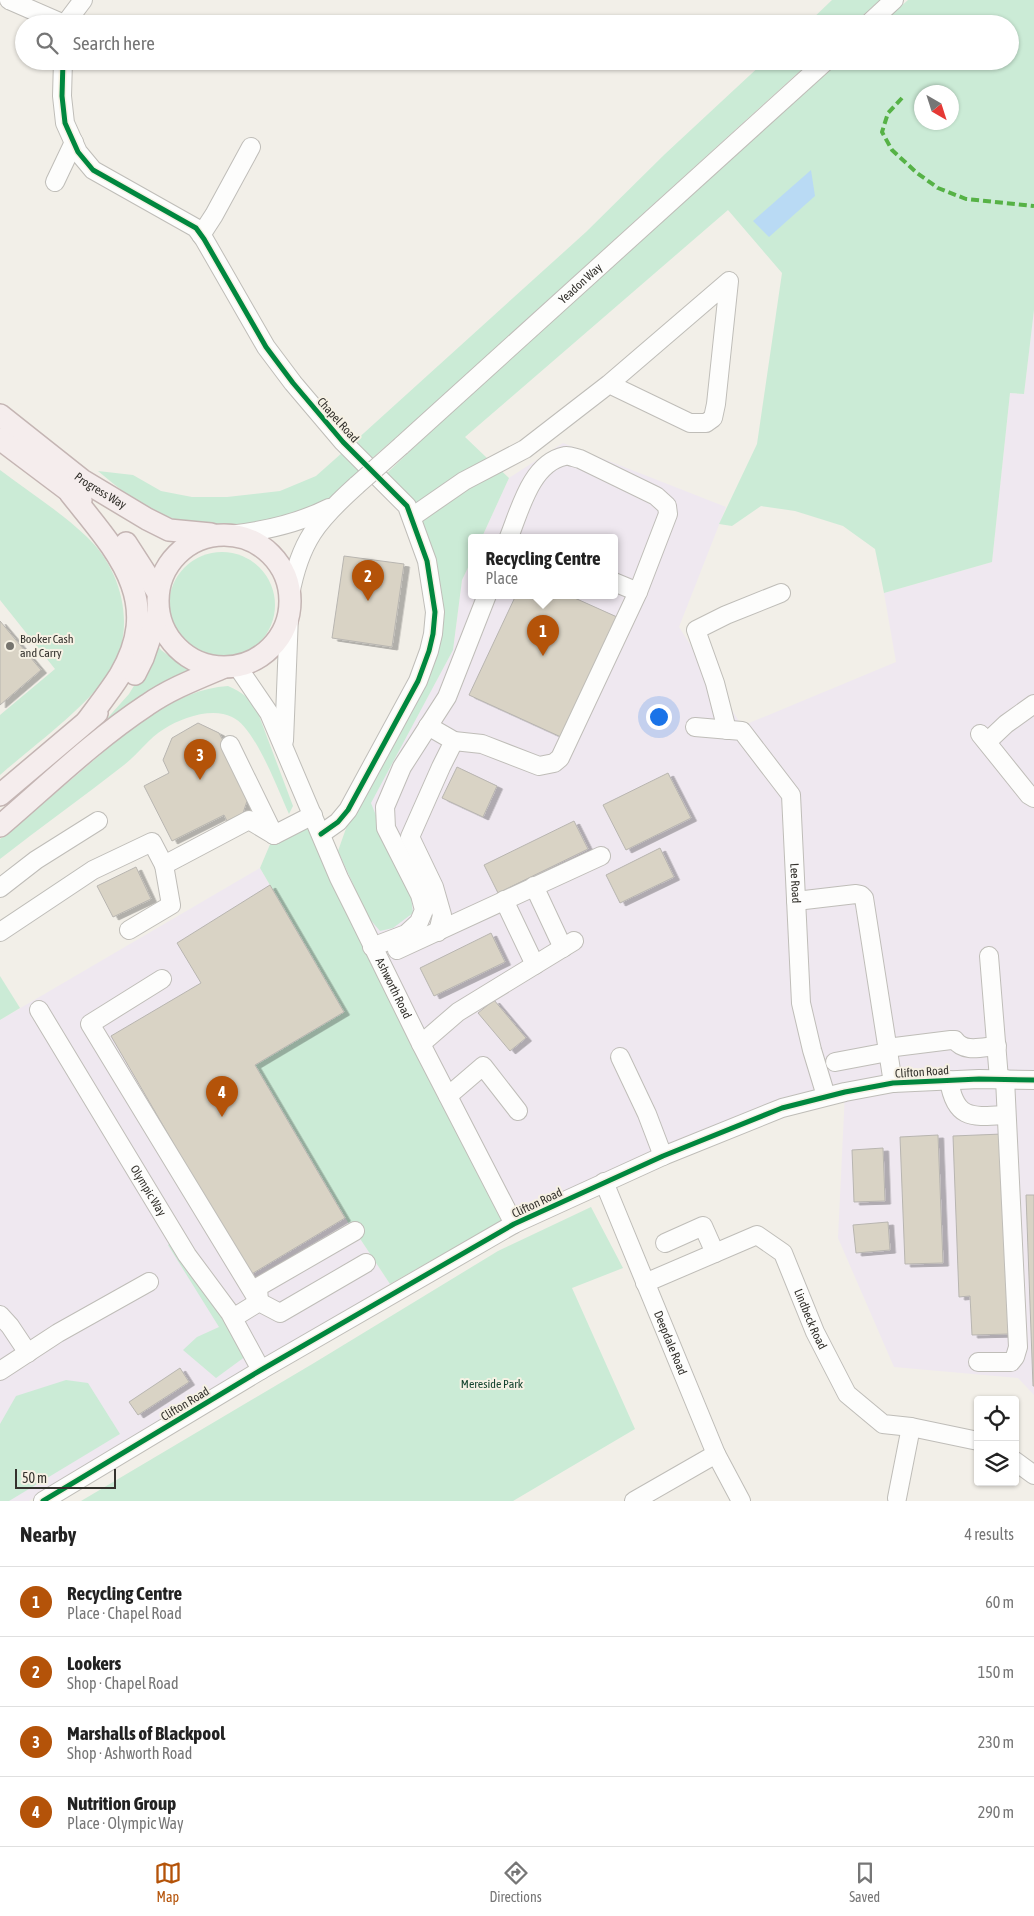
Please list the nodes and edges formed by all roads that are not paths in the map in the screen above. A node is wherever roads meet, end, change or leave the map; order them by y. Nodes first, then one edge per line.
1 (9, 0) edge
2 (83, 0) edge
3 (894, 0) edge
4 (43, 15) edge
5 (71, 15) edge
6 (878, 15) edge
7 (63, 70) edge
8 (816, 70) edge
9 (74, 142) junction
10 (252, 147) dead end
11 (55, 182) dead end
12 (201, 235) junction
13 (609, 384) junction
14 (0, 415) edge
15 (0, 439) edge
16 (70, 492) junction
17 (334, 505) junction
18 (412, 517) junction
19 (511, 534) edge
20 (223, 535) junction
21 (618, 584) edge
22 (158, 592) junction
23 (638, 592) junction
24 (782, 593) dead end
25 (290, 595) junction
26 (485, 599) edge
27 (158, 614) junction
28 (289, 616) junction
29 (230, 667) junction
30 (1034, 704) edge
31 (87, 721) junction
32 (428, 726) junction
33 (695, 727) dead end
34 (727, 730) junction
35 (454, 741) junction
36 (230, 745) dead end
37 (283, 747) junction
38 (0, 795) edge
39 (1034, 798) edge
40 (313, 815) junction
41 (98, 821) dead end
42 (0, 826) edge
43 (320, 834) junction
44 (274, 836) junction
45 (601, 856) dead end
46 (164, 865) junction
47 (534, 886) junction
48 (0, 888) edge
49 (504, 900) junction
50 (796, 901) junction
51 (130, 930) dead end
52 (0, 932) edge
53 (438, 932) junction
54 (375, 952) junction
55 (989, 956) dead end
56 (535, 965) junction
57 (162, 978) dead end
58 (39, 1010) dead end
59 (421, 1044) junction
60 (997, 1046) junction
61 (887, 1050) junction
62 (620, 1057) dead end
63 (835, 1062) dead end
64 (1002, 1079) junction
65 (949, 1080) junction
66 (1034, 1080) edge
67 (892, 1084) junction
68 (448, 1096) junction
69 (826, 1096) junction
70 (518, 1112) dead end
71 (1006, 1115) junction
72 (663, 1156) junction
73 (604, 1182) junction
74 (514, 1224) junction
75 (355, 1231) dead end
76 (665, 1243) dead end
77 (715, 1253) junction
78 (366, 1263) dead end
79 (149, 1282) dead end
80 (645, 1283) junction
81 (259, 1302) junction
82 (0, 1315) edge
83 (232, 1318) junction
84 (28, 1353) junction
85 (978, 1362) dead end
86 (261, 1370) junction
87 (0, 1371) edge
88 (911, 1427) junction
89 (974, 1440) edge
90 (716, 1454) junction
91 (1019, 1463) edge
92 (1034, 1475) edge
93 (897, 1498) dead end
94 (43, 1501) edge
95 (634, 1501) edge
96 (741, 1501) edge

1 - 4 street
2 - 5 street
3 - 6 street
7 - 9 street, Chapel Road
8 - 17 street, Yeadon Way, bridge
9 - 11 street
9 - 12 street, Chapel Road
10 - 12 street
12 - 18 street, Chapel Road
13 - 13 street
13 - 18 street
14 - 20 main road, Progress Way
15 - 16 main road, Progress Way
16 - 22 main road, Progress Way
16 - 31 main road
17 - 20 street, Yeadon Way
17 - 25 street, Yeadon Way
18 - 43 street, Chapel Road
19 - 23 street
20 - 22 main road
20 - 25 main road
21 - 23 street
22 - 27 main road
23 - 35 street
24 - 34 street
25 - 28 main road
26 - 32 street
27 - 29 main road
27 - 31 main road
28 - 29 main road
28 - 37 street, Ashworth Road
29 - 37 street, Ashworth Road
29 - 42 main road
30 - 39 street
31 - 38 main road
32 - 35 street
32 - 54 street
33 - 34 street, Lee Road
34 - 50 street, Lee Road
35 - 53 street
36 - 44 street
37 - 40 street, Ashworth Road
40 - 43 street, Ashworth Road
40 - 44 street
41 - 48 street
43 - 54 street, Ashworth Road
44 - 46 street
45 - 47 street
46 - 51 street
46 - 52 street
47 - 49 street
47 - 56 street
49 - 53 street
49 - 56 street
50 - 61 street
50 - 69 street, Lee Road
53 - 54 street
54 - 59 street, Ashworth Road
55 - 60 street
56 - 59 street
57 - 81 street
58 - 83 street, Olympic Way
59 - 68 street, Ashworth Road
60 - 61 street
60 - 64 street
61 - 63 street
61 - 67 street
62 - 72 street
64 - 65 street, Clifton Road
64 - 66 street, Clifton Road
64 - 71 street
65 - 67 street, Clifton Road
65 - 71 street
67 - 69 street, Clifton Road
68 - 70 street
68 - 74 street, Ashworth Road
69 - 72 street, Clifton Road
71 - 85 street
72 - 73 street, Clifton Road
73 - 74 street, Clifton Road
73 - 80 street, Deepdale Road
74 - 86 street, Clifton Road
75 - 81 street
76 - 77 street
77 - 80 street, Lindbeck Road
77 - 88 street, Lindbeck Road
78 - 81 street
79 - 84 street
80 - 90 street, Deepdale Road
81 - 83 street
82 - 84 street
83 - 86 street, Olympic Way
84 - 87 street
86 - 94 street, Clifton Road
88 - 89 street, Lindbeck Road
88 - 93 street
90 - 95 street
90 - 96 street, Deepdale Road
91 - 92 street

